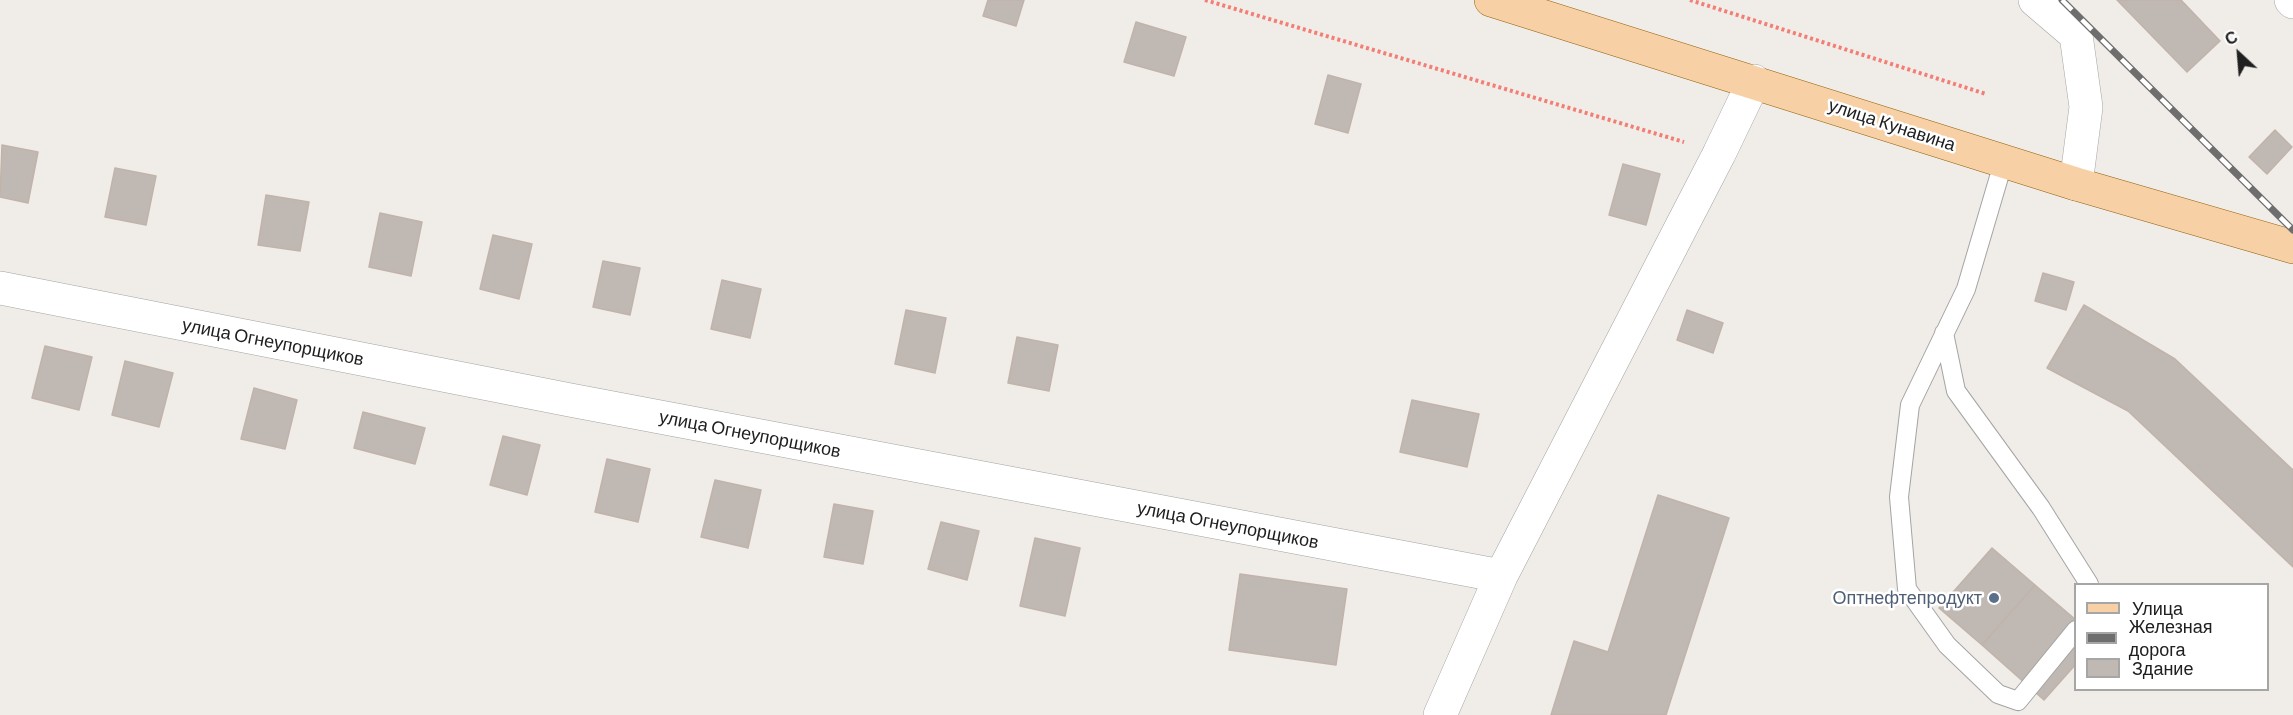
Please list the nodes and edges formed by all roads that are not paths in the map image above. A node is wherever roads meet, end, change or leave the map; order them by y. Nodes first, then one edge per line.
1 (1491, 0) edge
2 (2035, 0) edge
3 (1754, 81) junction
4 (2004, 160) junction
5 (2076, 184) junction
6 (2293, 248) edge
7 (0, 288) edge
8 (1944, 333) junction
9 (1502, 576) junction
10 (2088, 583) edge
11 (2074, 632) edge
12 (1440, 715) edge

1 - 3 main road, улица Кунавина
2 - 5 street
3 - 4 main road, улица Кунавина
3 - 9 street
4 - 5 main road, улица Кунавина
4 - 8 lane
5 - 6 main road, улица Кунавина
7 - 9 street, улица Огнеупорщиков
8 - 10 lane
8 - 11 lane
9 - 12 street

